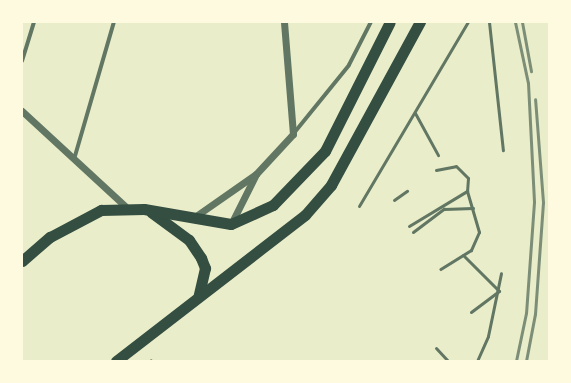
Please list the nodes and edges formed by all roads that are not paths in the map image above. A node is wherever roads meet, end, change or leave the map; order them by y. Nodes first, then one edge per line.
1 (34, 22) edge
2 (114, 22) edge
3 (284, 22) edge
4 (371, 22) edge
5 (390, 22) edge
6 (420, 22) edge
7 (468, 22) edge
8 (489, 22) edge
9 (22, 61) edge
10 (348, 65) joint
11 (22, 111) edge
12 (415, 113) junction
13 (293, 134) junction
14 (503, 150) dead end
15 (438, 155) dead end
16 (74, 156) junction
17 (436, 170) dead end
18 (256, 174) junction
19 (407, 191) dead end
20 (467, 191) junction
21 (394, 200) dead end
22 (359, 206) dead end
23 (126, 207) junction
24 (473, 208) junction
25 (144, 209) junction
26 (193, 218) junction
27 (231, 224) junction
28 (409, 226) dead end
29 (413, 232) dead end
30 (463, 255) junction
31 (22, 262) edge
32 (440, 269) dead end
33 (501, 273) dead end
34 (499, 291) junction
35 (199, 295) junction
36 (470, 312) dead end
37 (136, 345) junction
38 (436, 348) dead end
39 (116, 361) edge
40 (122, 361) edge
41 (448, 361) edge
42 (477, 361) edge

1 - 9 street
2 - 16 street
3 - 13 street
4 - 10 street
5 - 27 highway
6 - 35 highway
7 - 12 lane
8 - 14 lane
10 - 13 street
11 - 16 street
12 - 15 lane
12 - 22 lane
13 - 18 street
16 - 23 street
17 - 20 lane
18 - 26 street
18 - 27 street
19 - 21 lane
20 - 24 lane
20 - 28 lane
23 - 25 highway
23 - 31 highway
24 - 29 lane
24 - 30 lane
25 - 26 highway
25 - 35 highway
26 - 27 highway
30 - 32 lane
30 - 34 lane
33 - 34 lane
34 - 36 lane
34 - 42 lane
35 - 37 highway
37 - 39 highway
37 - 40 lane
38 - 41 lane

